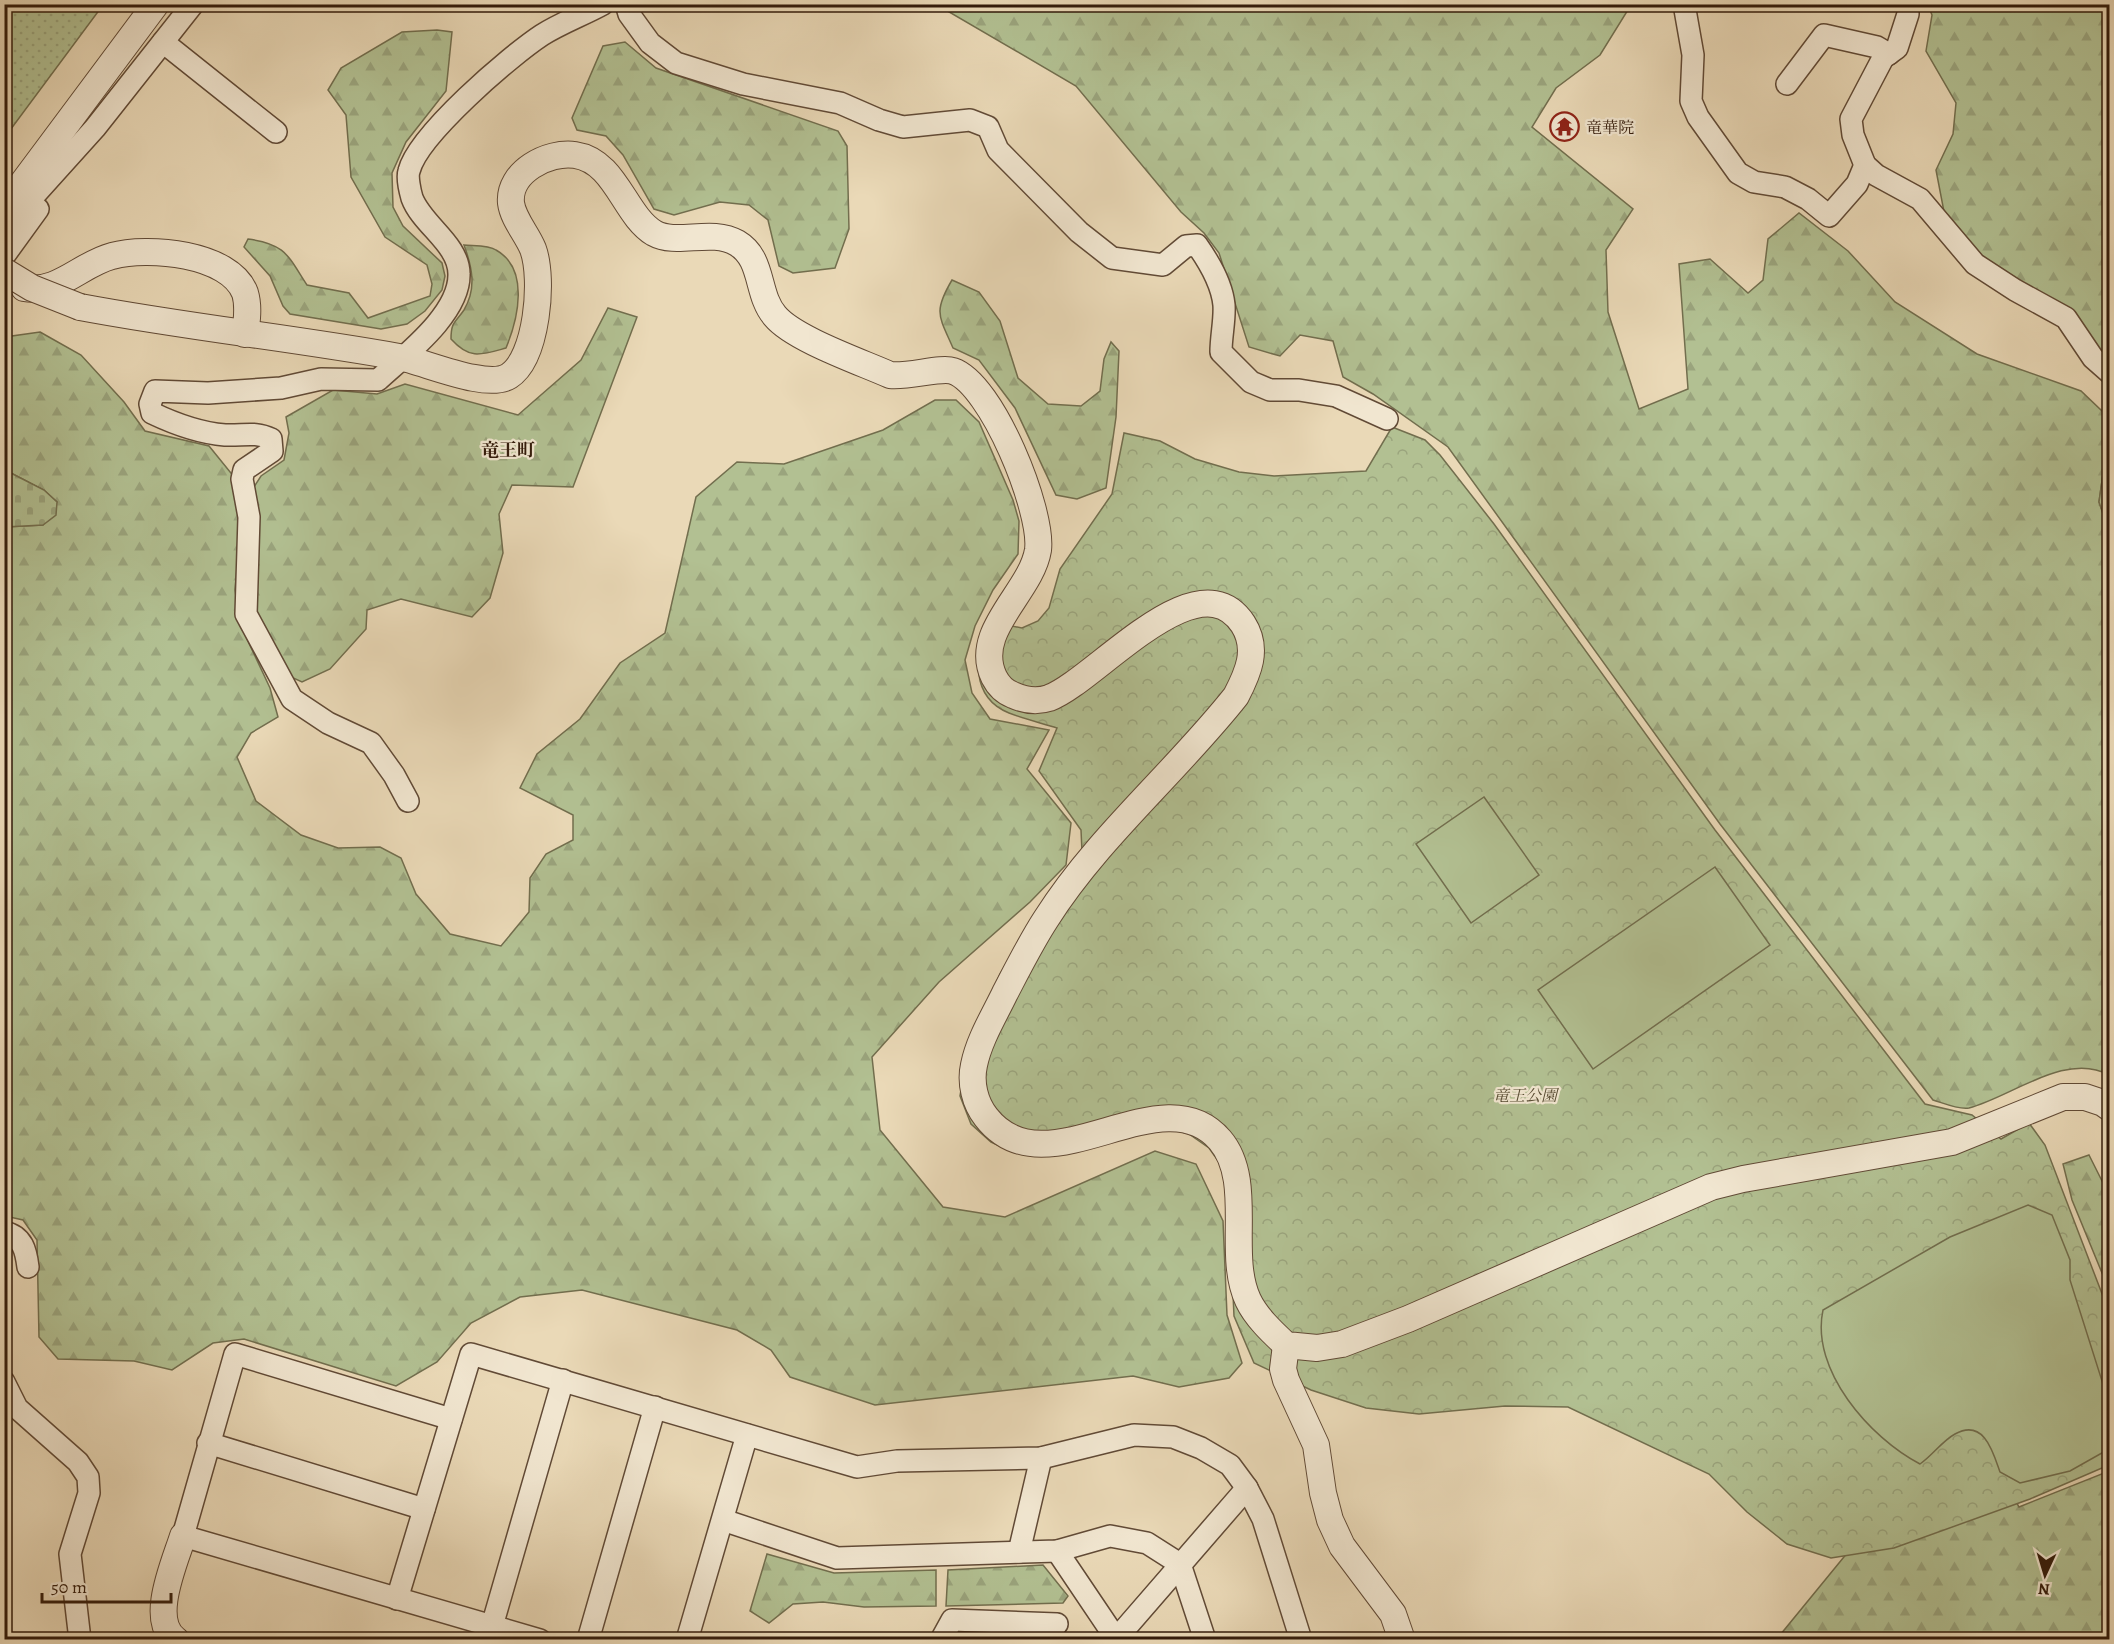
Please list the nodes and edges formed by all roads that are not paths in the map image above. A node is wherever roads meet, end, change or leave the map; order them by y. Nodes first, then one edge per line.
1 (156, 4) edge
2 (193, 4) edge
3 (603, 4) edge
4 (626, 4) edge
5 (1684, 4) edge
6 (1908, 4) edge
7 (163, 42) junction
8 (1890, 54) junction
9 (1787, 84) dead end
10 (95, 128) junction
11 (276, 132) dead end
12 (1865, 165) junction
13 (4, 208) edge
14 (4, 229) edge
15 (4, 256) edge
16 (4, 271) edge
17 (4, 279) edge
18 (245, 334) junction
19 (402, 357) junction
20 (2109, 373) edge
21 (1387, 419) dead end
22 (408, 801) dead end
23 (2109, 1108) edge
24 (4, 1232) edge
25 (28, 1268) dead end
26 (1286, 1345) junction
27 (563, 1380) junction
28 (4, 1382) edge
29 (656, 1407) junction
30 (10, 1416) edge
31 (451, 1419) junction
32 (747, 1435) junction
33 (208, 1443) junction
34 (1041, 1458) junction
35 (1247, 1488) junction
36 (424, 1509) junction
37 (723, 1520) junction
38 (183, 1536) junction
39 (1057, 1551) junction
40 (1019, 1552) junction
41 (1180, 1564) junction
42 (397, 1599) junction
43 (1057, 1624) dead end
44 (492, 1626) junction
45 (1117, 1639) edge
46 (80, 1640) edge
47 (176, 1640) edge
48 (540, 1640) edge
49 (588, 1640) edge
50 (687, 1640) edge
51 (941, 1640) edge
52 (1205, 1640) edge
53 (1301, 1640) edge
54 (1402, 1640) edge

1 - 13 street
2 - 7 street
3 - 19 street
4 - 21 street
5 - 12 street
6 - 8 street
7 - 10 street
7 - 11 street
8 - 9 street
8 - 12 street
10 - 14 street
10 - 15 street
12 - 20 street
16 - 18 street, bridge
17 - 18 street
18 - 19 street
19 - 22 street
19 - 26 street
23 - 26 street
24 - 25 street
26 - 54 street
27 - 29 street
27 - 31 street
27 - 44 street
28 - 30 street
29 - 32 street
29 - 49 street
30 - 46 street
31 - 33 street
31 - 36 street
32 - 34 street
32 - 37 street
33 - 36 street
33 - 38 street
34 - 35 street
34 - 40 street
35 - 41 street
35 - 53 street
36 - 42 street
37 - 40 street
37 - 50 street
38 - 42 street
38 - 47 street
39 - 40 street
39 - 41 street
39 - 45 street
41 - 45 street
41 - 52 street
42 - 44 street
43 - 51 street
44 - 48 street

